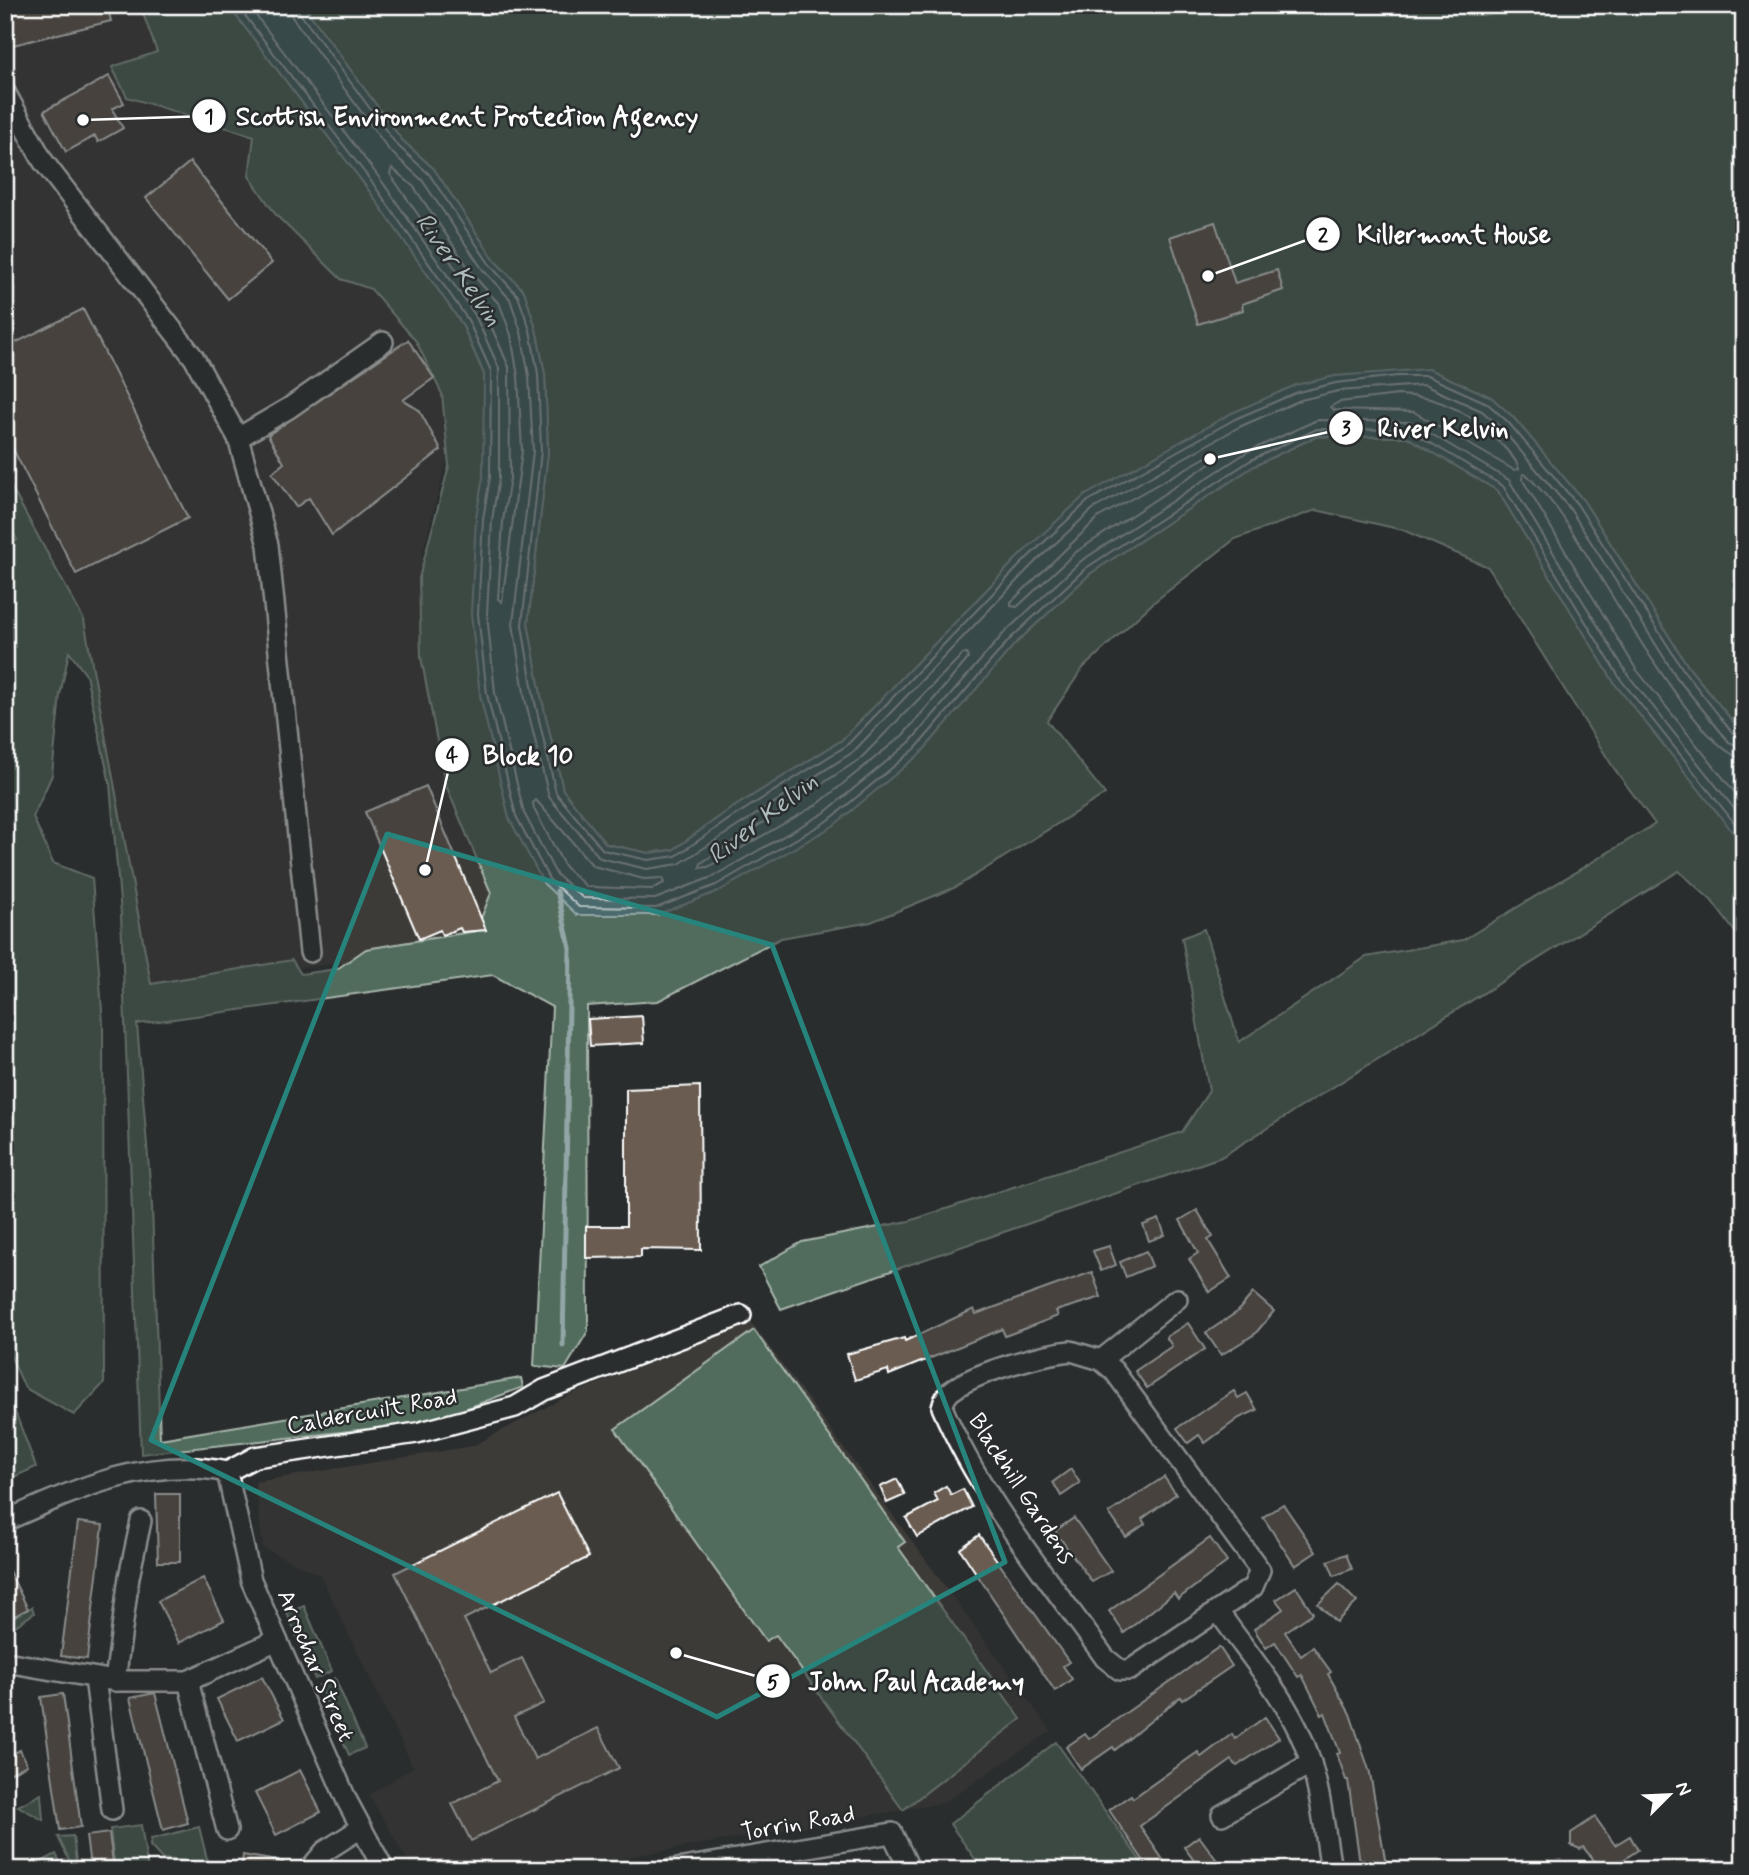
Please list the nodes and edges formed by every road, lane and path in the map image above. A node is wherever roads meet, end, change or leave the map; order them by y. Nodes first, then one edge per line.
1 (5, 92) edge
2 (383, 342) dead end
3 (238, 438) junction
4 (310, 952) dead end
5 (1177, 1299) dead end
6 (741, 1315) dead end
7 (1101, 1360) junction
8 (227, 1472) junction
9 (5, 1521) edge
10 (141, 1521) dead end
11 (1218, 1611) junction
12 (277, 1640) junction
13 (5, 1667) edge
14 (95, 1678) junction
15 (115, 1681) junction
16 (188, 1681) junction
17 (1311, 1763) junction
18 (112, 1810) dead end
19 (1222, 1815) dead end
20 (361, 1828) junction
21 (227, 1830) dead end
22 (788, 1861) edge
23 (309, 1870) edge
24 (384, 1870) edge
25 (671, 1870) edge
26 (910, 1870) edge
27 (1331, 1870) edge

1 - 3 street
2 - 3 street
3 - 4 street
5 - 7 street
6 - 8 street, Caldercuilt Road
7 - 11 street, Blackhill Gardens
7 - 11 street, Blackhill Gardens
8 - 9 street
8 - 12 street, Arrochar Street
10 - 15 street
11 - 17 street
12 - 16 street
12 - 20 street, Arrochar Street
13 - 14 street
14 - 15 street
14 - 18 street
15 - 16 street
16 - 21 street
17 - 19 street
17 - 27 street
20 - 23 street
20 - 24 street, Arrochar Street
22 - 25 street, Torrin Road
22 - 26 street, Torrin Road

